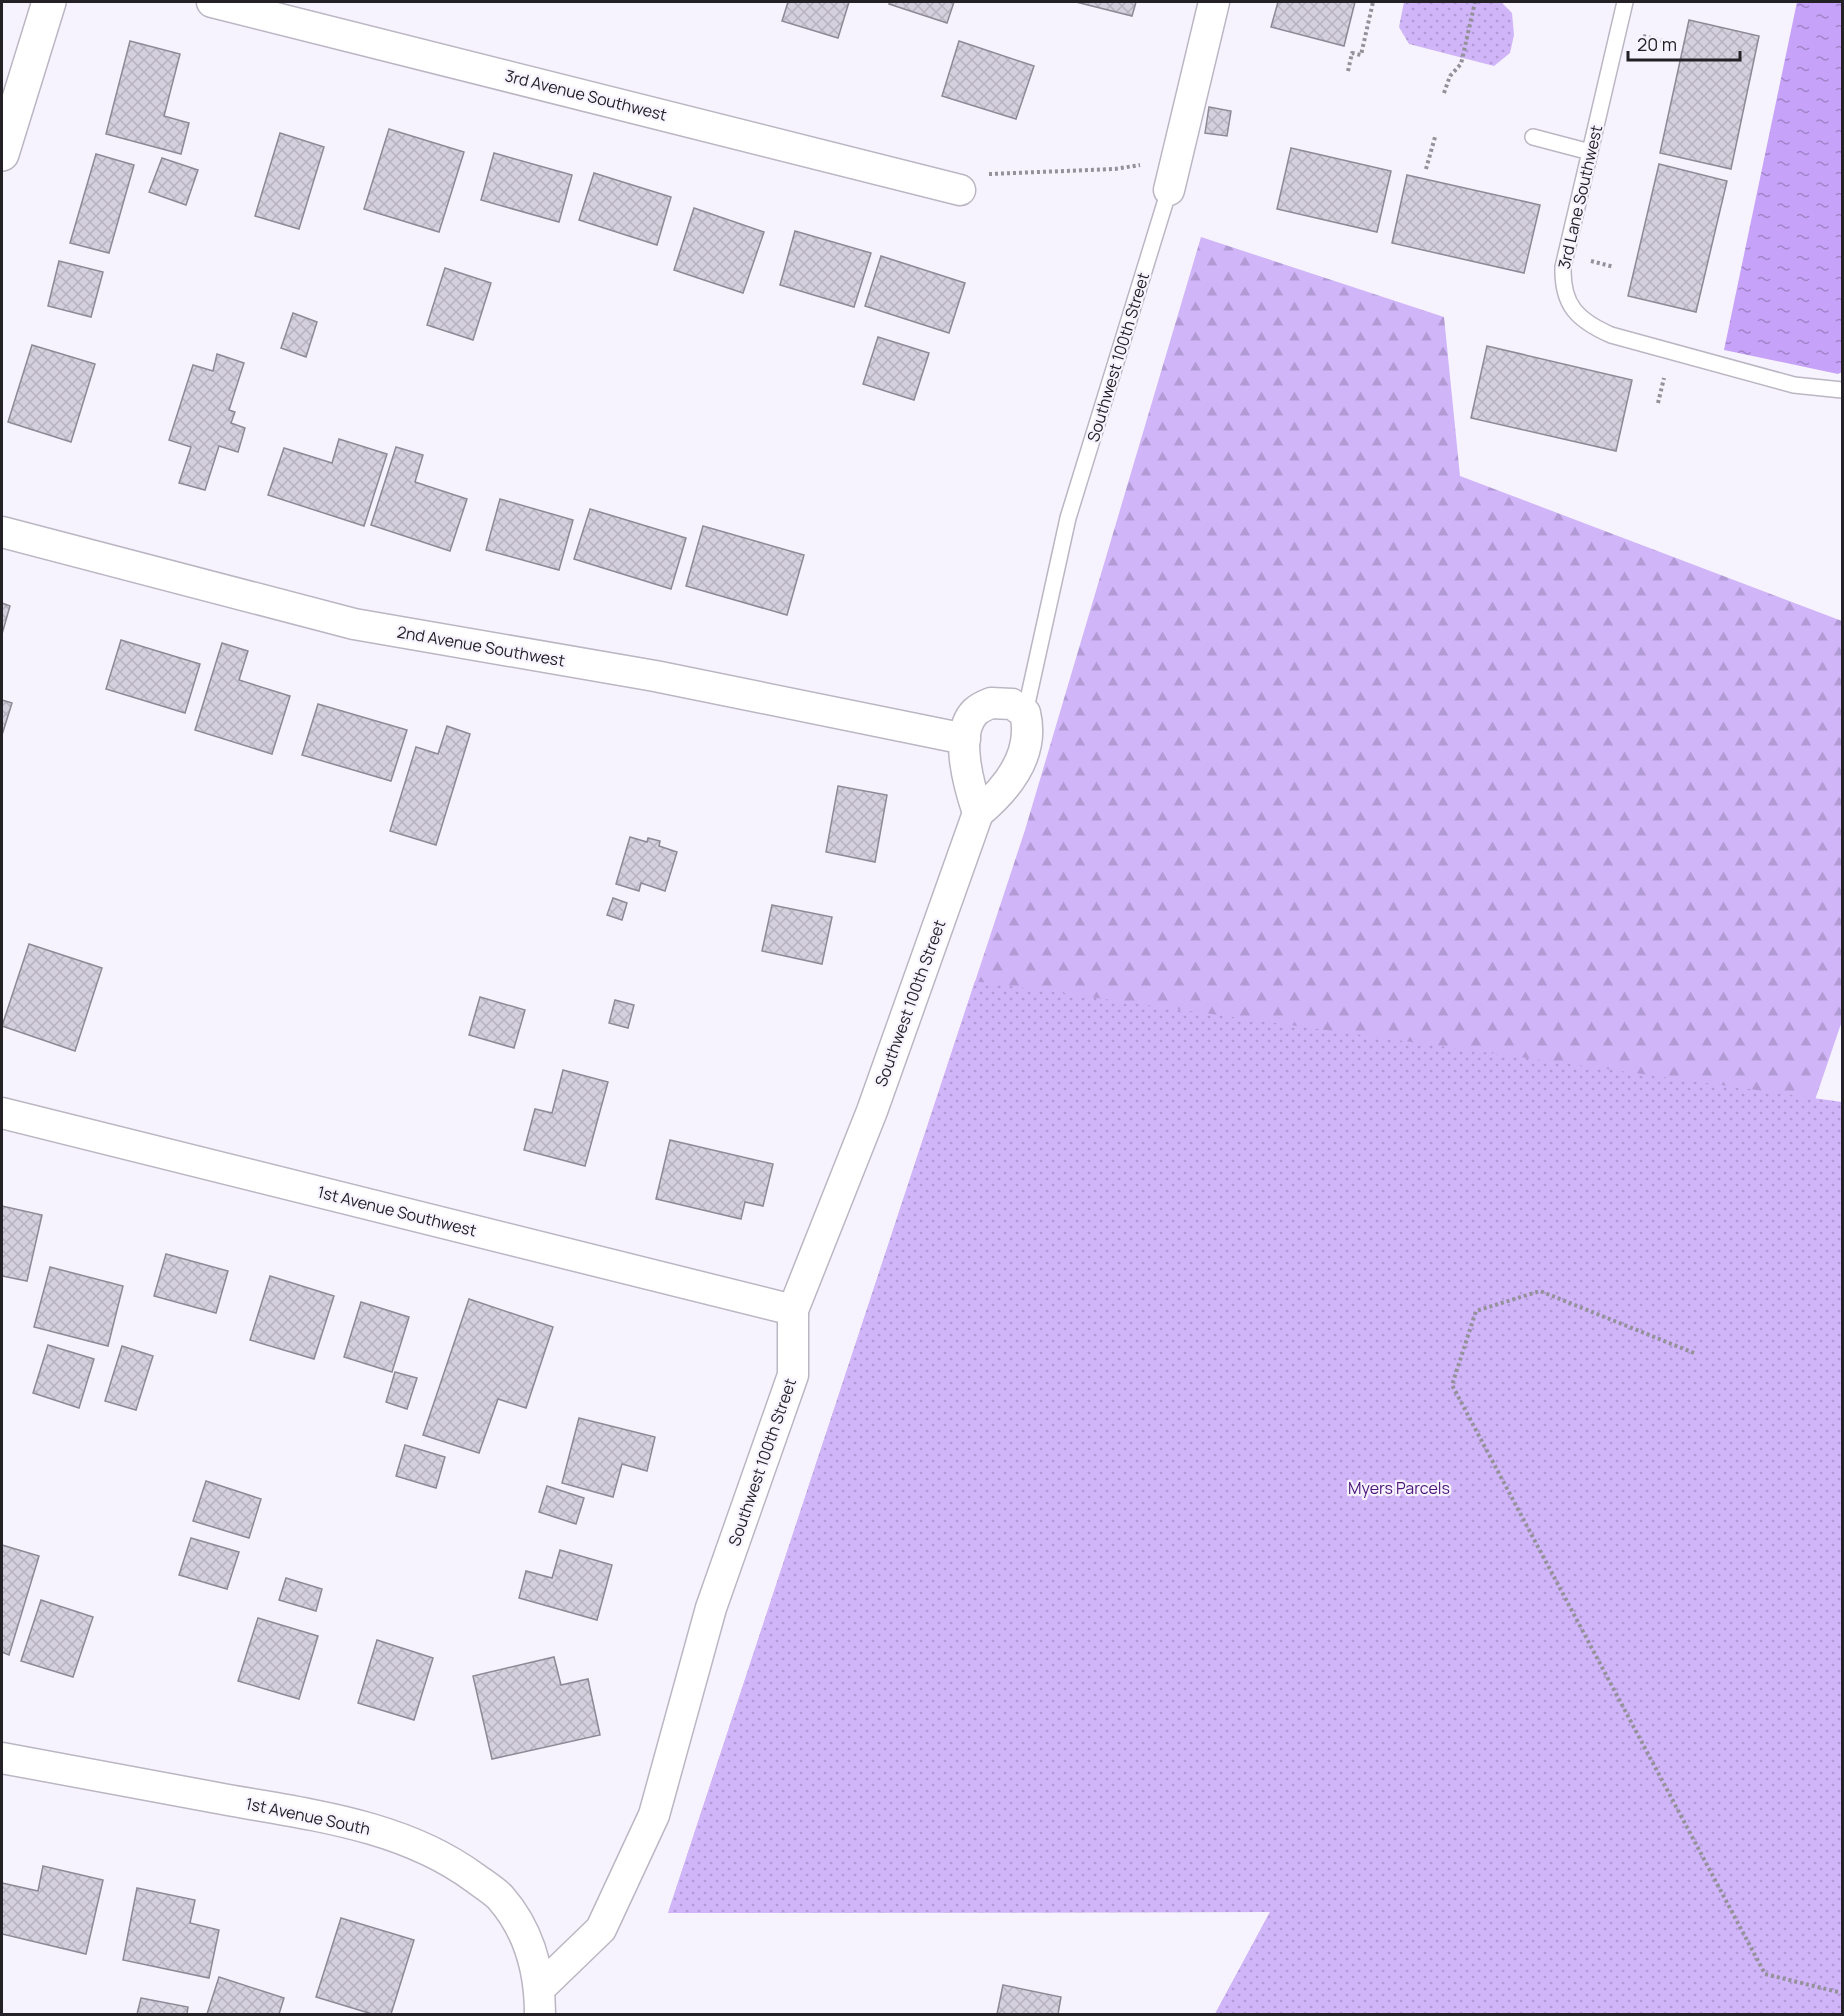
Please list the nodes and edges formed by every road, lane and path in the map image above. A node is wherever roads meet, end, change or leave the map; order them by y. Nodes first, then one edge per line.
1 (49, 2) edge
2 (212, 2) edge
3 (1214, 2) edge
4 (1373, 2) edge
5 (1475, 2) edge
6 (1625, 2) edge
7 (1637, 34) dead end
8 (1667, 42) dead end
9 (1348, 71) dead end
10 (1444, 93) dead end
11 (1435, 137) dead end
12 (1533, 137) dead end
13 (1590, 152) junction
14 (2, 154) edge
15 (1176, 159) junction
16 (1426, 169) dead end
17 (960, 190) joint
18 (1169, 190) joint
19 (1584, 260) dead end
20 (1614, 267) dead end
21 (1665, 371) dead end
22 (1842, 390) edge
23 (1658, 403) dead end
24 (2, 532) edge
25 (1025, 713) junction
26 (965, 739) junction
27 (978, 813) junction
28 (2, 1113) edge
29 (793, 1310) junction
30 (1694, 1353) dead end
31 (2, 1758) edge
32 (1842, 1993) edge
33 (540, 2001) edge

1 - 14 street
2 - 17 street, 3rd Avenue Southwest
3 - 15 street, Southwest 100th Street
4 - 9 path
5 - 10 path
6 - 13 lane, 3rd Lane Southwest
7 - 8 path
11 - 16 path
12 - 13 lane
13 - 22 lane, 3rd Lane Southwest
15 - 17 path
15 - 18 street, Southwest 100th Street
18 - 25 lane, Southwest 100th Street
19 - 20 path
21 - 23 path
24 - 26 street, 2nd Avenue Southwest
25 - 26 street
25 - 27 street, Southwest 100th Street
26 - 27 street
27 - 29 street, Southwest 100th Street
28 - 29 street, 1st Avenue Southwest
29 - 33 street, Southwest 100th Street
30 - 32 path
31 - 33 street, 1st Avenue South

